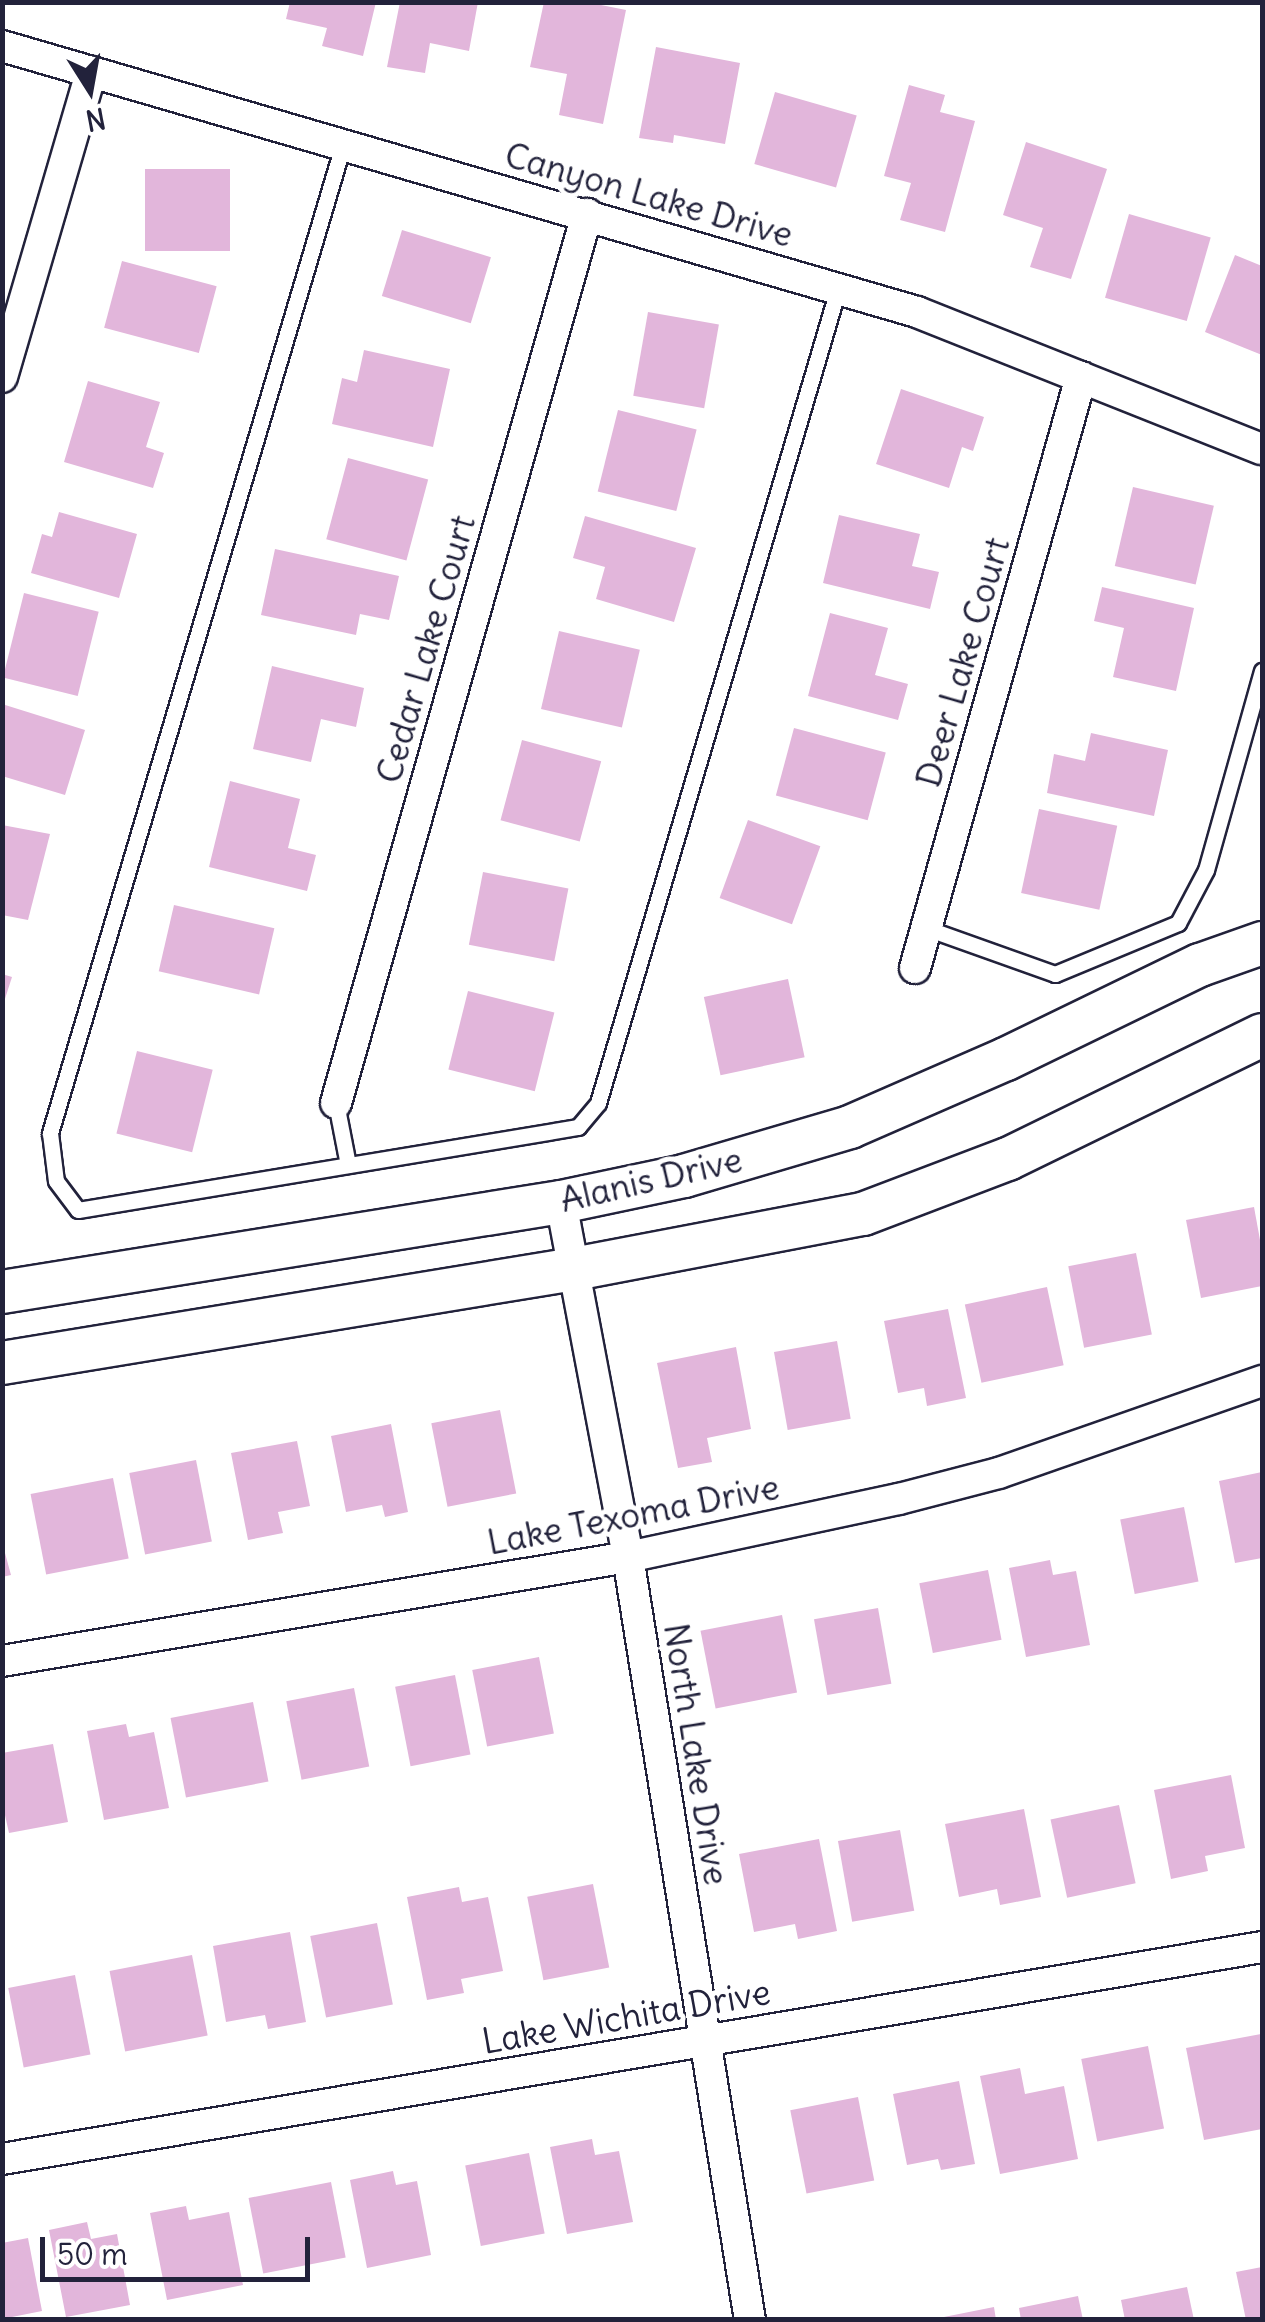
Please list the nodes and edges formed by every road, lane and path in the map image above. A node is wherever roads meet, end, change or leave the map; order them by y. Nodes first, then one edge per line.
1 (2, 46) edge
2 (90, 72) junction
3 (342, 145) junction
4 (587, 214) junction
5 (838, 289) junction
6 (2, 377) edge
7 (1081, 377) junction
8 (1262, 449) edge
9 (1262, 670) edge
10 (926, 928) junction
11 (1262, 943) edge
12 (915, 968) dead end
13 (1262, 1035) edge
14 (336, 1103) joint
15 (348, 1165) junction
16 (561, 1202) junction
17 (574, 1269) junction
18 (2, 1292) edge
19 (2, 1363) edge
20 (1262, 1381) edge
21 (628, 1557) junction
22 (2, 1662) edge
23 (1262, 1947) edge
24 (704, 2041) junction
25 (2, 2158) edge
26 (750, 2320) edge

1 - 2 street, Canyon Lake Drive
2 - 3 street, Canyon Lake Drive
2 - 6 street
3 - 4 street, Canyon Lake Drive
3 - 15 lane
4 - 5 street, Canyon Lake Drive
4 - 14 street, Cedar Lake Court
5 - 7 street, Canyon Lake Drive
5 - 15 lane
7 - 8 street, Canyon Lake Drive
7 - 10 street, Deer Lake Court
9 - 10 lane
10 - 12 street, Deer Lake Court
11 - 16 main road, Alanis Drive
13 - 17 main road, Alanis Drive
14 - 15 lane
16 - 17 street, North Lake Drive
16 - 18 main road, Alanis Drive
17 - 19 main road, Alanis Drive
17 - 21 street, North Lake Drive
20 - 21 street, Lake Texoma Drive
21 - 22 street, Lake Texoma Drive
21 - 24 street, North Lake Drive
23 - 24 street, Lake Wichita Drive
24 - 25 street, Lake Wichita Drive
24 - 26 street, North Lake Drive

